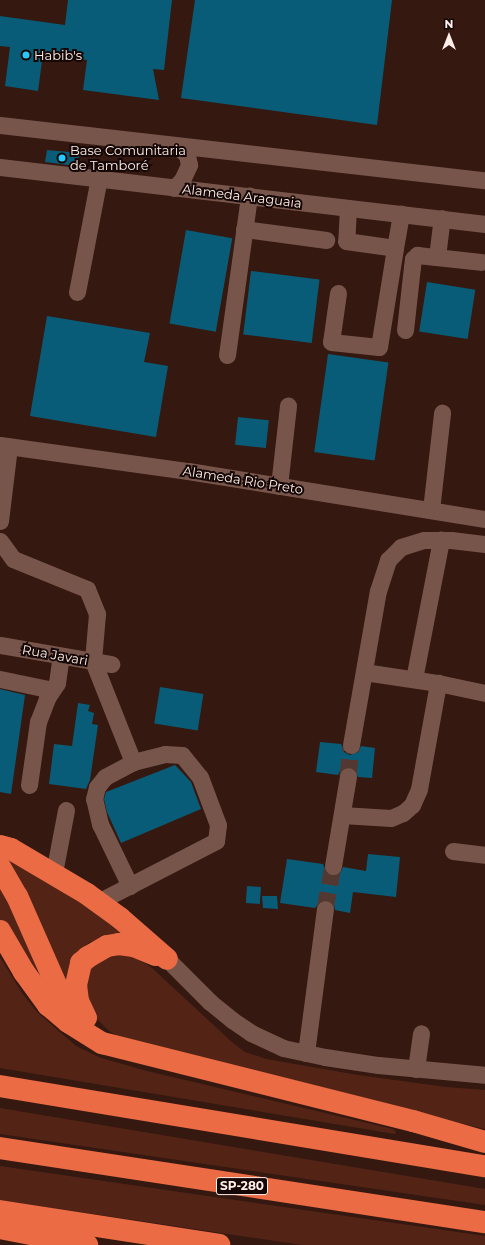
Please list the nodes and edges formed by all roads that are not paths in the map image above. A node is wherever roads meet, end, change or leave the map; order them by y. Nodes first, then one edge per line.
1 (0, 126) edge
2 (177, 146) junction
3 (0, 167) edge
4 (99, 178) junction
5 (485, 180) edge
6 (174, 188) junction
7 (249, 196) junction
8 (348, 208) junction
9 (401, 214) junction
10 (442, 218) junction
11 (485, 224) edge
12 (244, 229) junction
13 (326, 240) dead end
14 (395, 248) junction
15 (437, 257) junction
16 (481, 262) dead end
17 (77, 292) dead end
18 (338, 292) dead end
19 (405, 330) dead end
20 (227, 355) dead end
21 (288, 406) dead end
22 (442, 413) dead end
23 (4, 446) edge
24 (279, 486) junction
25 (431, 510) junction
26 (485, 519) edge
27 (0, 521) edge
28 (441, 540) junction
29 (0, 541) edge
30 (485, 544) edge
31 (0, 645) edge
32 (61, 656) junction
33 (93, 661) junction
34 (111, 664) dead end
35 (364, 672) junction
36 (0, 679) edge
37 (414, 679) junction
38 (438, 683) junction
39 (52, 690) junction
40 (485, 693) edge
41 (351, 745) tunnel mouth
42 (133, 762) junction
43 (348, 776) tunnel mouth
44 (29, 785) dead end
45 (66, 810) dead end
46 (342, 815) junction
47 (0, 846) edge
48 (453, 851) dead end
49 (485, 855) edge
50 (333, 866) tunnel mouth
51 (0, 867) edge
52 (54, 873) junction
53 (130, 886) junction
54 (98, 902) junction
55 (325, 909) tunnel mouth
56 (0, 931) edge
57 (167, 959) junction
58 (83, 1031) junction
59 (421, 1033) dead end
60 (102, 1043) junction
61 (306, 1053) junction
62 (416, 1069) junction
63 (485, 1075) edge
64 (0, 1086) edge
65 (485, 1142) edge
66 (0, 1148) edge
67 (485, 1166) edge
68 (0, 1211) edge
69 (485, 1222) edge
70 (0, 1228) edge
71 (87, 1245) edge
72 (218, 1245) edge

1 - 2 street
2 - 5 street
2 - 6 street
3 - 4 street, Alameda Araguaia
4 - 6 street, Alameda Araguaia
4 - 17 street
6 - 7 street, Alameda Araguaia
7 - 8 street, Alameda Araguaia
7 - 12 street
8 - 9 street, Alameda Araguaia
8 - 14 street
9 - 10 street, Alameda Araguaia
9 - 14 street
10 - 11 street, Alameda Araguaia
10 - 15 street
12 - 13 street
12 - 20 street
14 - 18 street
15 - 16 street
15 - 19 street
21 - 24 street
22 - 25 street
23 - 24 street, Alameda Rio Preto
23 - 27 street
24 - 25 street, Alameda Rio Preto
25 - 26 street, Alameda Rio Preto
28 - 30 street
28 - 35 street
28 - 37 street
29 - 33 street
31 - 32 street, Rua Javari
32 - 33 street, Rua Javari
32 - 39 street
33 - 34 street, Rua Javari
33 - 42 street
35 - 37 street
35 - 41 street
36 - 39 street
37 - 38 street
38 - 40 street
38 - 46 street
39 - 44 street
42 - 53 street
42 - 53 street
43 - 46 street
45 - 52 street
46 - 50 street
47 - 52 highway
48 - 49 street
51 - 58 highway
52 - 54 highway
53 - 54 street
54 - 57 highway
55 - 61 street
56 - 58 highway
57 - 60 highway
57 - 61 street
58 - 60 highway
59 - 62 street
60 - 65 highway
61 - 62 street
62 - 63 street
64 - 67 highway
66 - 69 highway, SP-280
68 - 72 highway
70 - 71 highway

